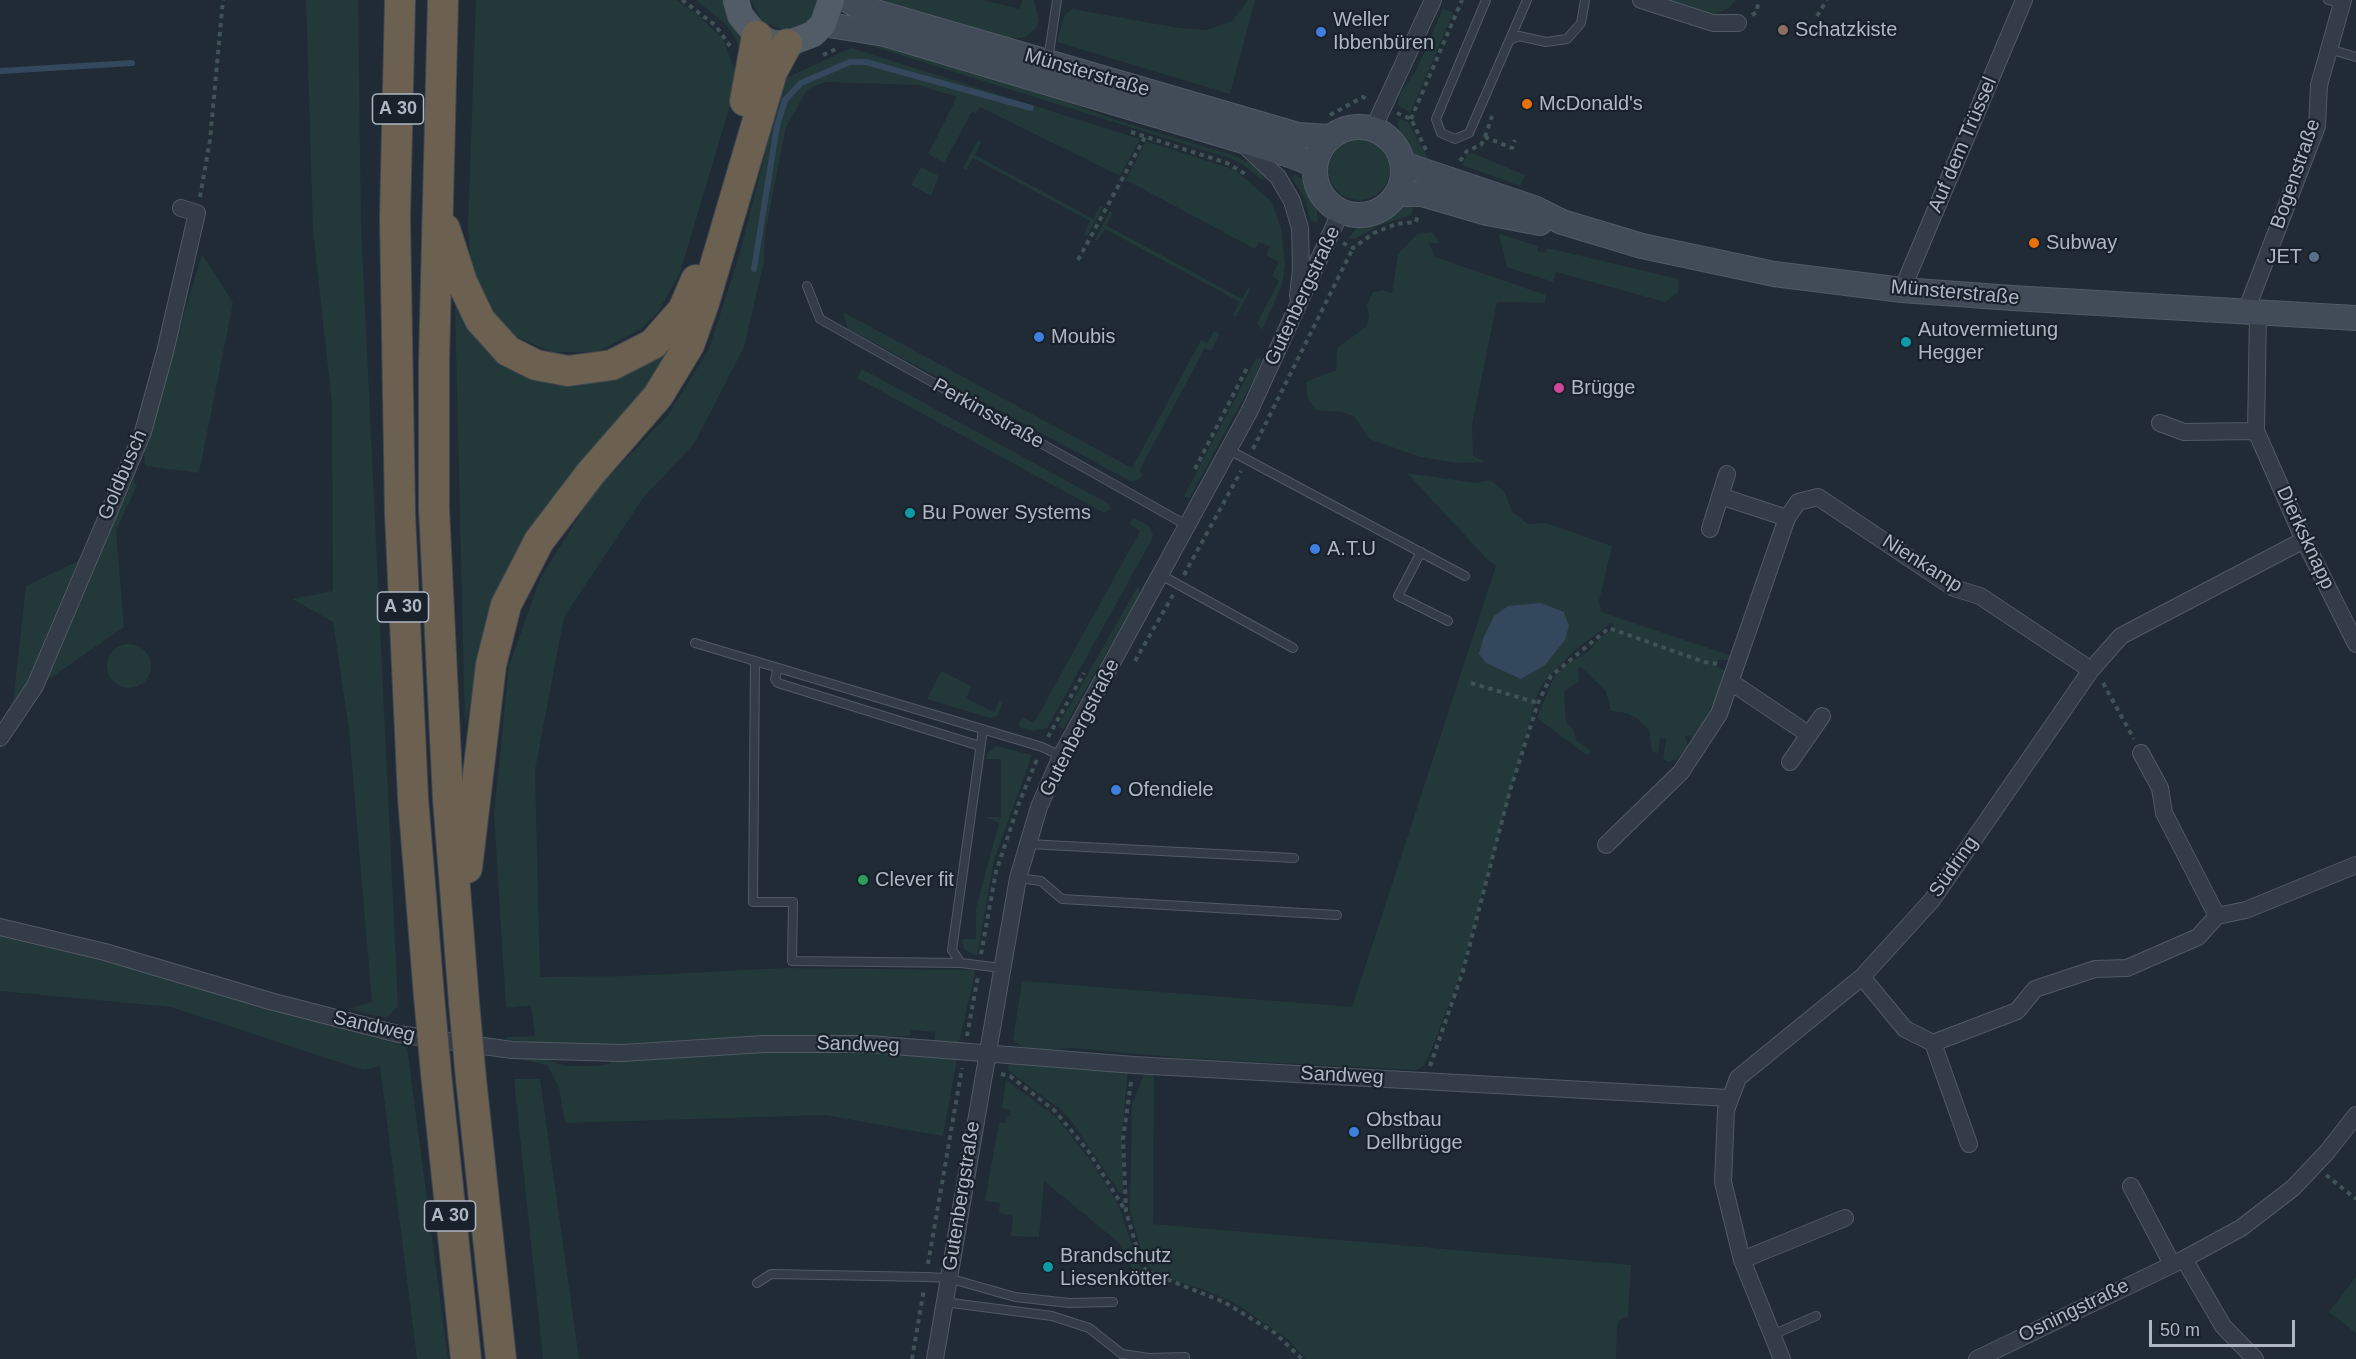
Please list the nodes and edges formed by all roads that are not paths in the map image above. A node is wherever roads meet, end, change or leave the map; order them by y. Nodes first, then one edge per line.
1 (400, 0) edge
2 (443, 0) edge
3 (735, 0) edge
4 (831, 0) edge
5 (847, 0) edge
6 (1057, 0) edge
7 (1433, 0) edge
8 (1486, 0) edge
9 (1527, 0) edge
10 (1585, 0) edge
11 (1641, 0) edge
12 (2024, 0) edge
13 (2338, 1) edge
14 (1738, 23) dead end
15 (823, 24) junction
16 (757, 36) junction
17 (1510, 40) junction
18 (787, 44) junction
19 (2329, 49) junction
20 (2356, 57) edge
21 (1045, 72) junction
22 (1327, 128) junction
23 (1373, 129) junction
24 (1236, 139) junction
25 (1403, 164) junction
26 (1315, 165) junction
27 (1425, 184) junction
28 (1397, 194) junction
29 (438, 207) junction
30 (181, 208) dead end
31 (1341, 211) junction
32 (807, 286) dead end
33 (1902, 290) junction
34 (2252, 311) junction
35 (1296, 312) junction
36 (2356, 318) edge
37 (2160, 423) dead end
38 (2256, 431) junction
39 (1229, 450) junction
40 (1727, 474) dead end
41 (1720, 496) junction
42 (1787, 518) junction
43 (1188, 526) junction
44 (1710, 529) dead end
45 (2304, 540) junction
46 (1421, 552) junction
47 (1161, 575) junction
48 (1465, 576) dead end
49 (1448, 621) dead end
50 (695, 643) dead end
51 (2356, 644) edge
52 (1293, 648) dead end
53 (755, 661) junction
54 (778, 668) junction
55 (2093, 669) junction
56 (1734, 675) junction
57 (1822, 716) dead end
58 (983, 729) junction
59 (1808, 734) junction
60 (0, 738) edge
61 (980, 746) junction
62 (2141, 753) road end
63 (1061, 756) junction
64 (1790, 762) dead end
65 (1026, 843) junction
66 (1606, 845) dead end
67 (1294, 858) dead end
68 (2356, 865) edge
69 (1018, 878) junction
70 (1337, 915) dead end
71 (2217, 916) junction
72 (0, 927) edge
73 (459, 949) junction
74 (961, 963) junction
75 (1001, 968) junction
76 (1862, 977) junction
77 (1933, 1043) junction
78 (986, 1051) junction
79 (1729, 1098) junction
80 (2356, 1115) edge
81 (1969, 1144) dead end
82 (2131, 1186) dead end
83 (1845, 1218) dead end
84 (1743, 1260) junction
85 (2178, 1262) junction
86 (948, 1278) junction
87 (757, 1283) dead end
88 (944, 1302) junction
89 (1113, 1302) dead end
90 (1816, 1316) dead end
91 (1772, 1335) junction
92 (1132, 1357) edge
93 (1185, 1357) dead end
94 (466, 1359) edge
95 (501, 1359) edge
96 (934, 1359) edge
97 (1782, 1359) edge
98 (1977, 1359) edge
99 (2255, 1359) edge

1 - 94 highway, A 30, bridge
2 - 29 highway, A 30
3 - 16 main road
4 - 15 main road
5 - 21 main road, Münsterstraße
6 - 21 lane
7 - 23 street
8 - 17 lane
9 - 17 lane
10 - 17 lane
11 - 14 street
12 - 33 street, Auf dem Trüssel
13 - 19 street, Bogenstraße
15 - 18 main road
15 - 21 main road, Münsterstraße
16 - 18 main road
16 - 29 highway
18 - 73 highway
19 - 20 lane
19 - 34 street, Bogenstraße
21 - 22 main road, Münsterstraße
21 - 24 main road, Münsterstraße
22 - 23 main road, Münsterstraße
22 - 26 main road
23 - 25 main road
24 - 26 main road, Münsterstraße
24 - 35 street, Münsterstraße
25 - 27 main road, Münsterstraße
25 - 28 main road
26 - 31 main road
27 - 28 main road, Münsterstraße
27 - 33 main road, Münsterstraße
28 - 31 main road
29 - 73 highway, A 30
30 - 60 street, Goldbusch
31 - 35 street, Gutenbergstraße
32 - 43 lane, Perkinsstraße
33 - 34 main road, Münsterstraße
34 - 36 main road, Münsterstraße
34 - 38 street, Dierksknapp
35 - 39 street, Gutenbergstraße
37 - 38 street
38 - 45 street, Dierksknapp
39 - 43 street, Gutenbergstraße
39 - 46 lane
40 - 41 street
41 - 42 street
41 - 44 street
42 - 55 street, Nienkamp
42 - 56 street
43 - 47 street, Gutenbergstraße
45 - 51 street, Dierksknapp
45 - 55 street, Südring
46 - 48 lane
46 - 49 lane
47 - 52 lane
47 - 63 street, Gutenbergstraße
50 - 53 lane
53 - 54 lane
53 - 74 lane
54 - 58 lane
54 - 61 lane
55 - 76 street, Südring
56 - 59 street
56 - 66 street
57 - 59 street
58 - 61 lane
58 - 63 lane
59 - 64 street
61 - 74 lane
62 - 71 street
63 - 65 street, Gutenbergstraße
65 - 67 lane
65 - 69 street, Gutenbergstraße
68 - 71 street
69 - 70 lane
69 - 75 street, Gutenbergstraße
71 - 77 street
72 - 78 street, Sandweg
73 - 95 highway, A 30, bridge
74 - 75 lane
75 - 78 street, Gutenbergstraße
76 - 77 street
76 - 79 street, Südring
77 - 81 street
78 - 79 street, Sandweg
78 - 86 street, Gutenbergstraße
79 - 84 street, Südring
80 - 85 street, Osningstraße
82 - 85 street
83 - 84 street
84 - 91 street, Südring
85 - 98 street, Osningstraße
85 - 99 street
86 - 87 lane
86 - 88 street, Gutenbergstraße
86 - 89 lane
88 - 92 lane
88 - 96 street, Gutenbergstraße
90 - 91 lane
91 - 97 street, Südring
92 - 93 lane

